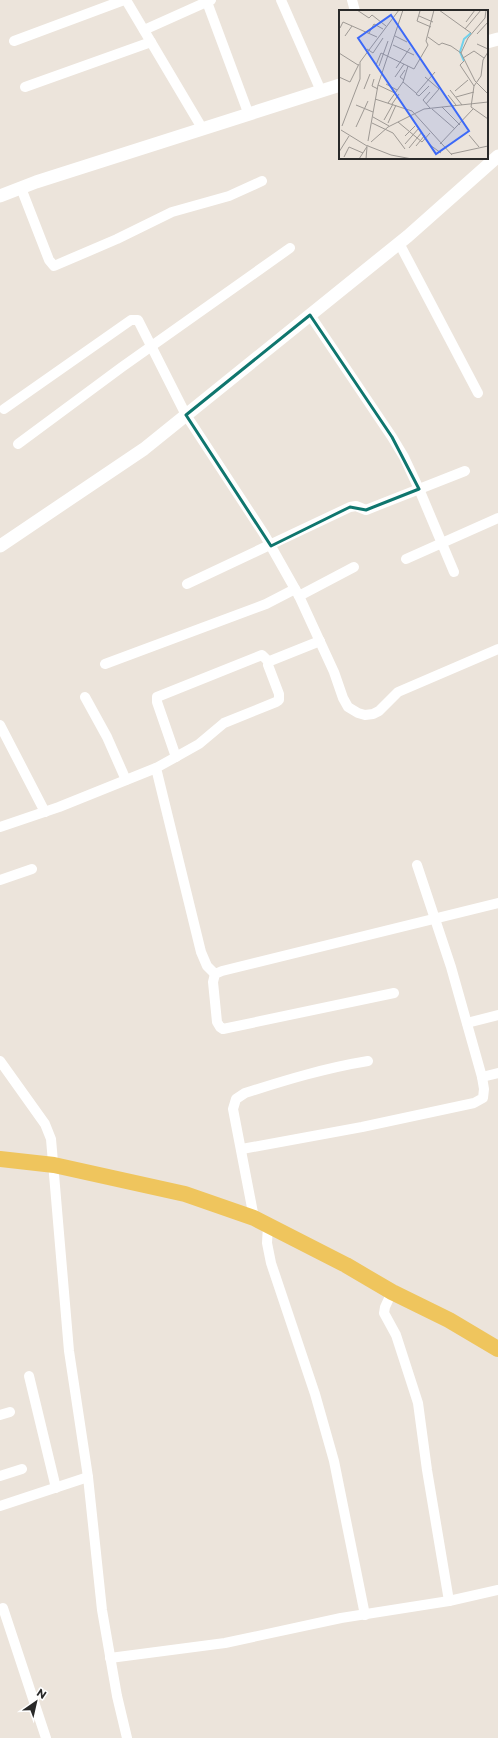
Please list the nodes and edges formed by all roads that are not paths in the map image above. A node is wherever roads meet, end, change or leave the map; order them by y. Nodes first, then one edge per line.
1 (125, 0) edge
2 (281, 0) edge
3 (352, 0) edge
4 (209, 1) edge
5 (355, 10) edge
6 (144, 30) junction
7 (498, 39) edge
8 (14, 41) dead end
9 (152, 42) junction
10 (488, 42) edge
11 (339, 85) edge
12 (26, 87) dead end
13 (321, 91) junction
14 (249, 115) junction
15 (202, 128) junction
16 (498, 156) edge
17 (262, 182) dead end
18 (21, 188) junction
19 (0, 196) edge
20 (399, 243) junction
21 (290, 248) dead end
22 (310, 315) junction
23 (152, 347) junction
24 (478, 393) dead end
25 (4, 409) dead end
26 (186, 415) junction
27 (18, 444) dead end
28 (465, 471) dead end
29 (419, 489) junction
30 (498, 518) edge
31 (442, 543) junction
32 (0, 546) edge
33 (271, 546) junction
34 (406, 559) dead end
35 (354, 567) dead end
36 (454, 572) dead end
37 (187, 584) dead end
38 (297, 592) junction
39 (320, 641) junction
40 (498, 649) edge
41 (269, 662) junction
42 (105, 664) dead end
43 (85, 697) dead end
44 (0, 725) edge
45 (176, 757) junction
46 (156, 768) junction
47 (126, 780) junction
48 (44, 812) junction
49 (0, 827) edge
50 (417, 866) dead end
51 (32, 869) dead end
52 (0, 880) edge
53 (498, 903) edge
54 (435, 919) junction
55 (215, 974) junction
56 (394, 993) dead end
57 (498, 1015) edge
58 (466, 1023) junction
59 (0, 1061) edge
60 (368, 1061) dead end
61 (498, 1073) edge
62 (482, 1077) junction
63 (242, 1149) junction
64 (0, 1159) edge
65 (54, 1165) junction
66 (261, 1222) junction
67 (392, 1292) junction
68 (498, 1349) edge
69 (29, 1376) dead end
70 (22, 1469) dead end
71 (0, 1476) edge
72 (88, 1477) junction
73 (56, 1488) junction
74 (0, 1506) edge
75 (498, 1590) edge
76 (449, 1601) junction
77 (3, 1608) dead end
78 (365, 1615) junction
79 (110, 1658) junction
80 (46, 1738) edge
81 (127, 1738) edge

1 - 6 street
1 - 8 street
2 - 13 street
3 - 5 street
4 - 6 street
4 - 14 street
6 - 9 street
7 - 10 street
9 - 12 street
9 - 15 street
11 - 13 street
13 - 14 street
14 - 15 street
15 - 18 street
16 - 20 street
17 - 18 street
18 - 19 street
20 - 22 street
20 - 24 street
21 - 23 street
22 - 26 street
22 - 29 street
23 - 25 street
23 - 26 street
23 - 27 street
26 - 32 street
26 - 33 street
28 - 29 street
29 - 31 street
29 - 33 street
30 - 31 street
31 - 34 street
31 - 36 street
33 - 37 street
33 - 38 street
35 - 38 street
38 - 39 street
38 - 42 street
39 - 40 street
39 - 41 street
41 - 45 street
41 - 45 street
43 - 47 street
44 - 48 street
45 - 46 street
46 - 47 street
46 - 55 street
47 - 48 street
48 - 49 street
50 - 54 street
51 - 52 street
53 - 54 street
54 - 55 street
54 - 58 street
55 - 56 street
57 - 58 street
58 - 62 street
59 - 65 street
60 - 63 street
61 - 62 street
62 - 63 street
63 - 66 street
64 - 65 main road
65 - 66 main road
65 - 72 street
66 - 67 main road
66 - 78 street
67 - 68 main road
67 - 76 street
69 - 73 street
70 - 71 street
72 - 73 street
72 - 79 street
73 - 74 street
75 - 76 street
76 - 78 street
77 - 80 street
78 - 79 street
79 - 81 street

